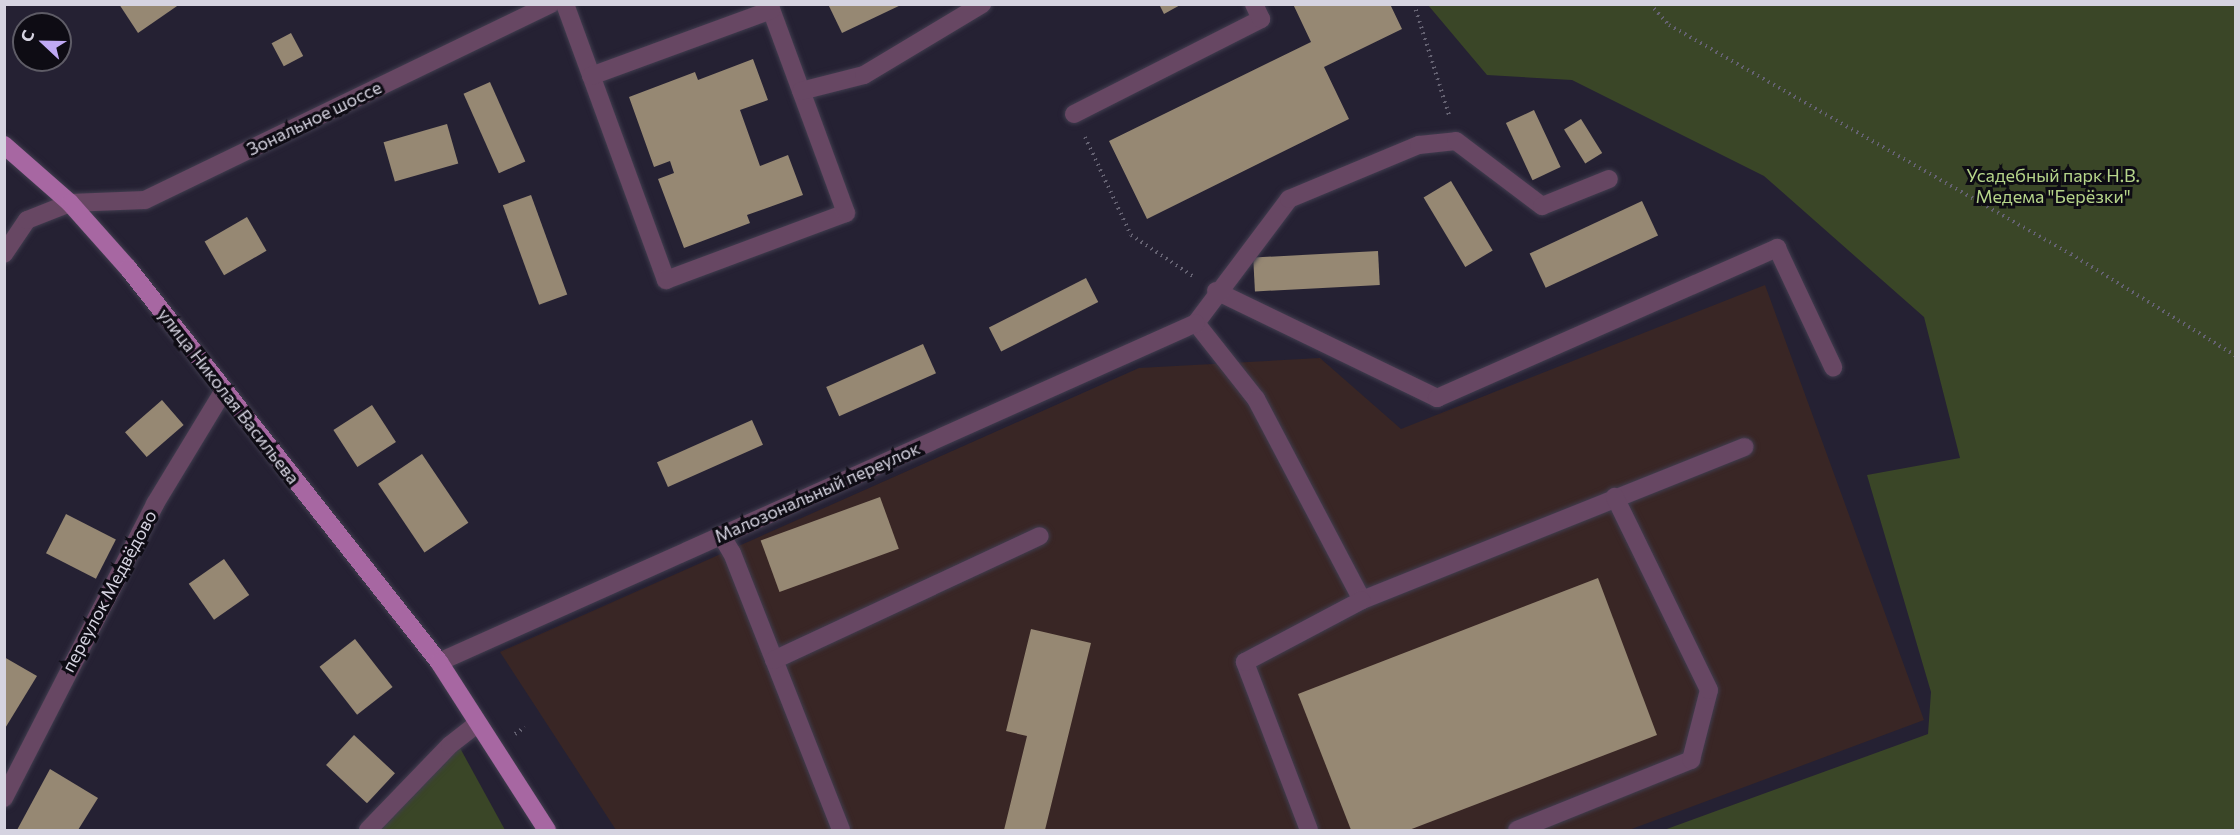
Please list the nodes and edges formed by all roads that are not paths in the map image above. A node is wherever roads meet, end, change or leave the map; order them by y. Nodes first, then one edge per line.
1 (551, 4) edge
2 (565, 4) edge
3 (982, 4) edge
4 (1254, 4) edge
5 (770, 7) edge
6 (591, 76) junction
7 (801, 91) junction
8 (1074, 114) road end
9 (4, 145) edge
10 (1609, 179) dead end
11 (70, 203) junction
12 (4, 255) edge
13 (1216, 291) junction
14 (1196, 323) junction
15 (1833, 367) dead end
16 (224, 390) junction
17 (1745, 447) dead end
18 (1615, 497) junction
19 (721, 536) junction
20 (1040, 536) dead end
21 (1362, 600) junction
22 (774, 660) junction
23 (439, 662) junction
24 (477, 724) junction
25 (4, 798) edge
26 (368, 831) edge
27 (547, 831) edge
28 (841, 831) edge
29 (1309, 831) edge
30 (1517, 831) edge

1 - 11 street, Зональное шоссе
2 - 6 street
3 - 7 street
4 - 8 street
5 - 6 street
5 - 7 street
6 - 7 street
9 - 11 main road, улица Николая Васильева
10 - 13 street
11 - 12 street, Зональное шоссе
11 - 16 main road, улица Николая Васильева
13 - 14 street
13 - 15 street
14 - 19 street, Малозональный переулок
14 - 21 street
16 - 23 main road, улица Николая Васильева
16 - 25 street, переулок Медвёдово
17 - 18 street
18 - 21 street
18 - 30 street
19 - 22 street
19 - 23 street, Малозональный переулок
20 - 22 street
21 - 29 street
22 - 28 street
23 - 24 main road, улица Николая Васильева
24 - 26 street
24 - 27 main road, улица Николая Васильева

